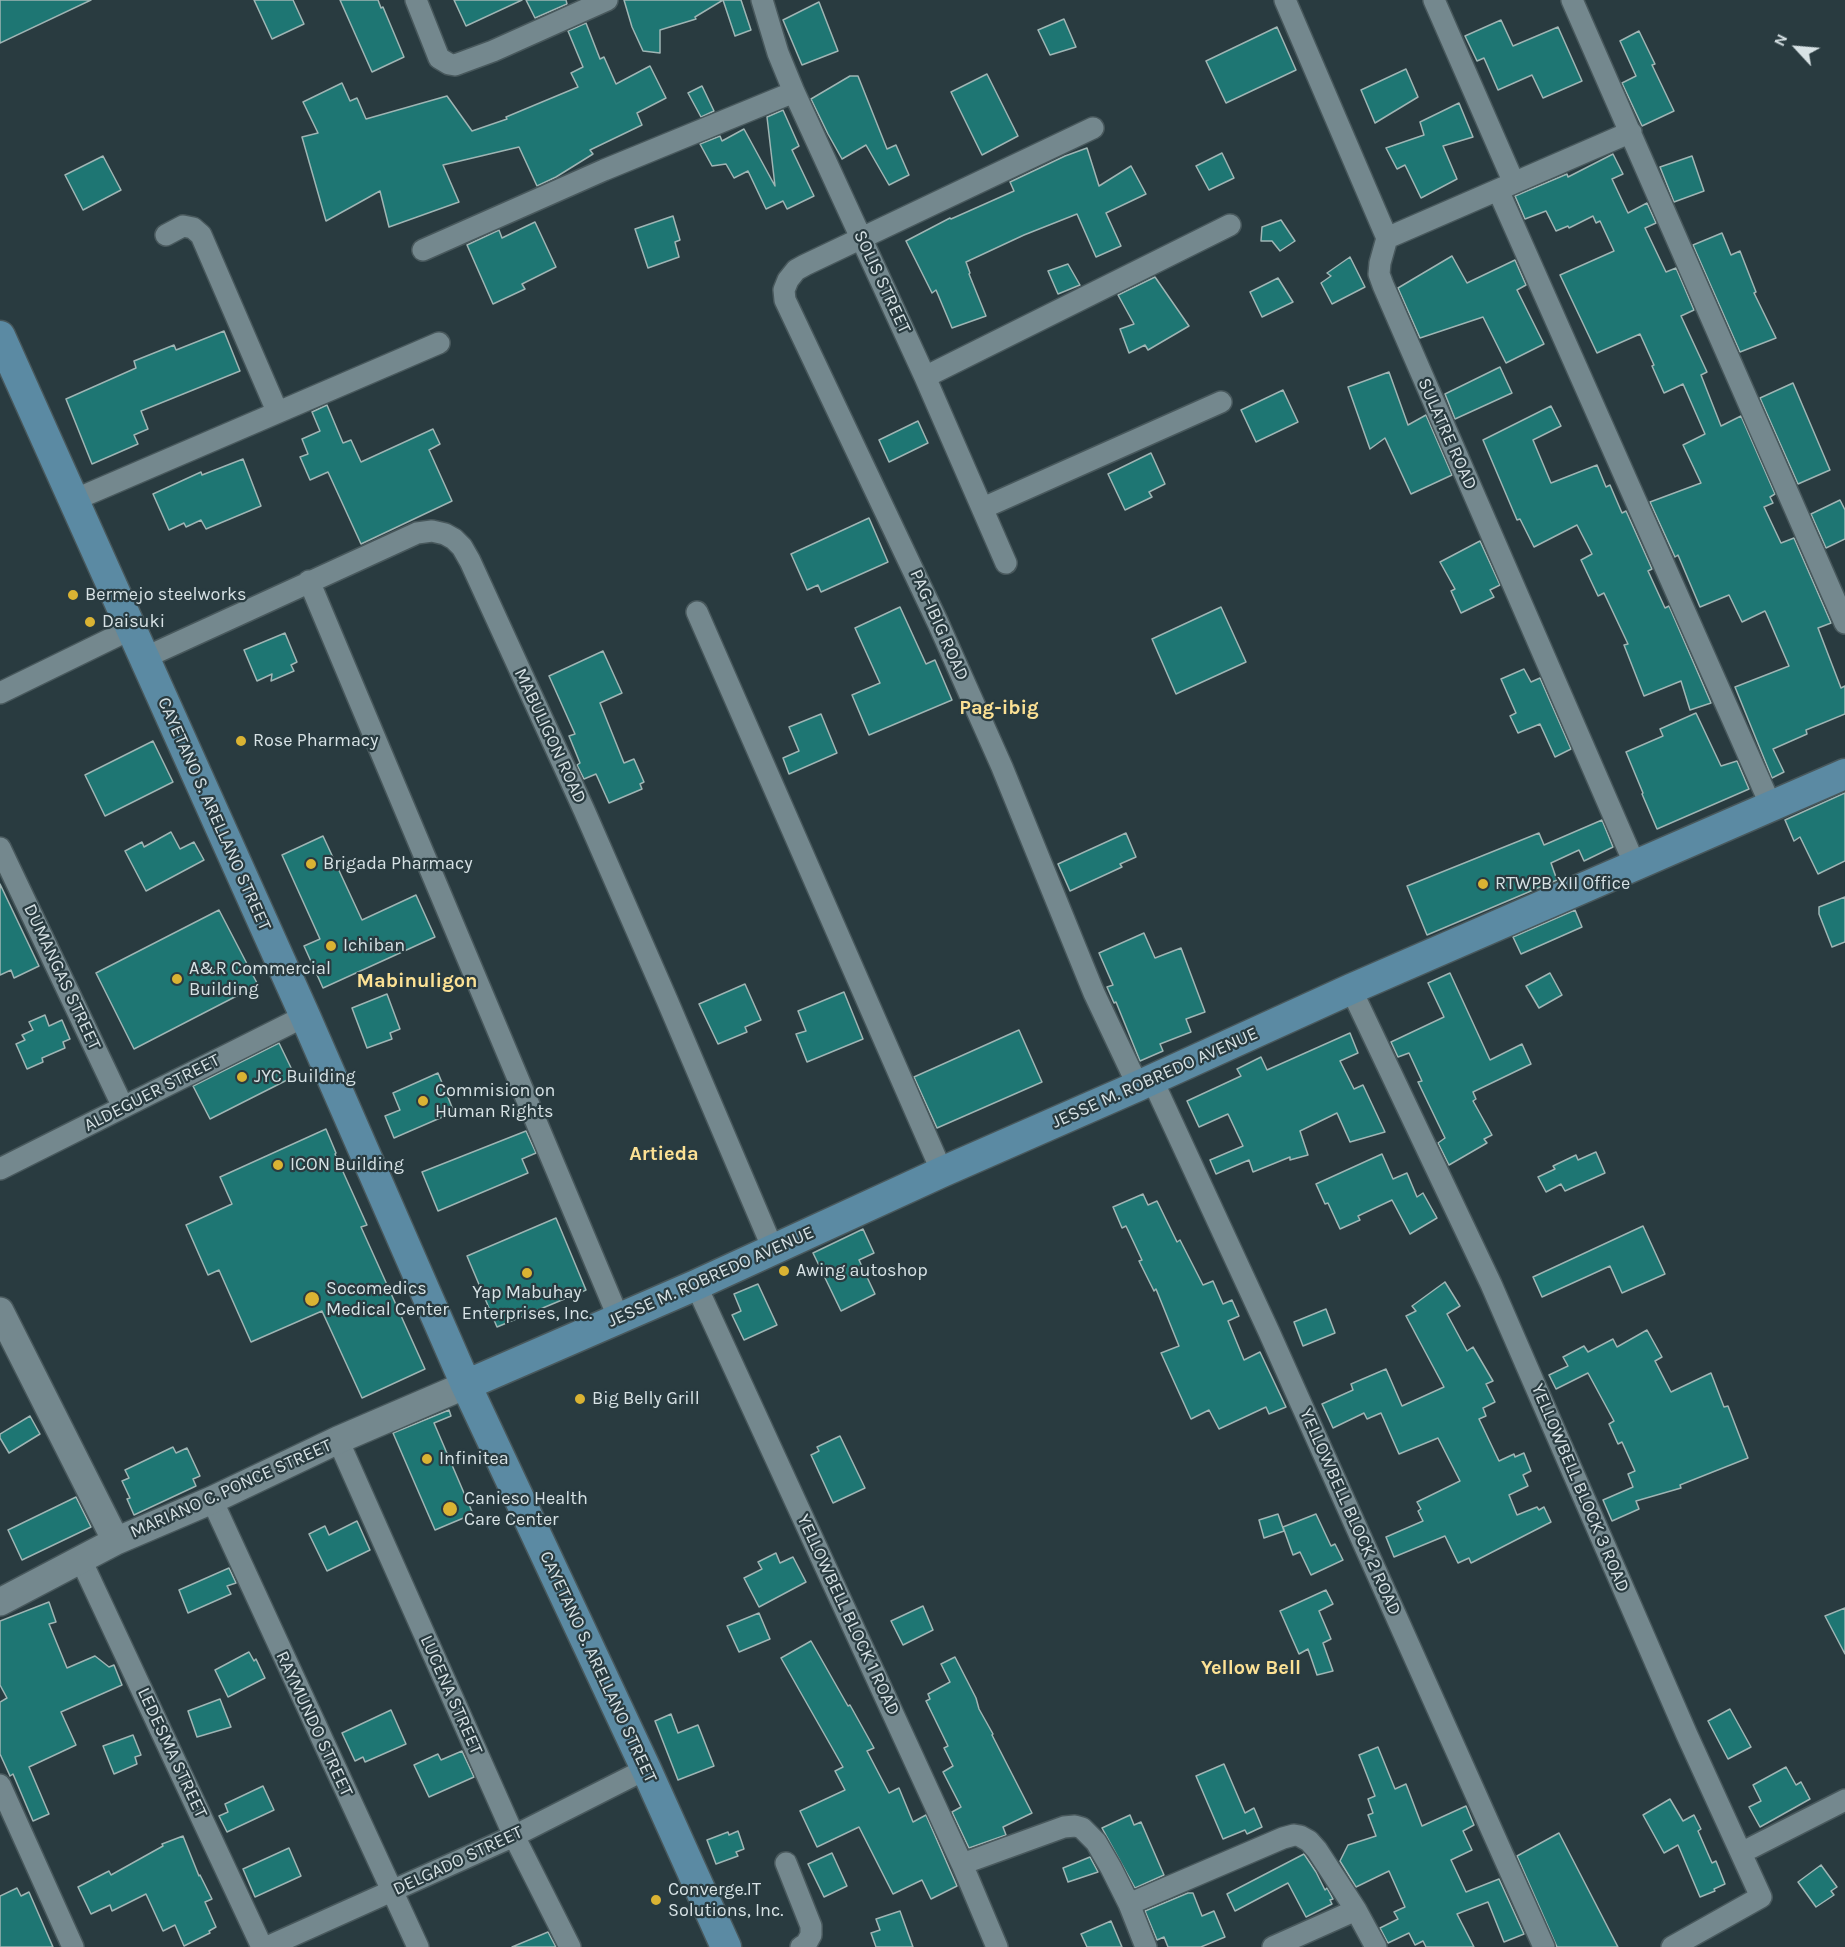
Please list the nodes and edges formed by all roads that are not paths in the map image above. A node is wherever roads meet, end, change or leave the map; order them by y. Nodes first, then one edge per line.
1 (416, 0) edge
2 (607, 0) edge
3 (762, 0) edge
4 (1285, 0) edge
5 (1434, 0) edge
6 (1572, 0) edge
7 (794, 92) junction
8 (1093, 128) dead end
9 (1631, 132) junction
10 (1506, 187) junction
11 (1230, 225) dead end
12 (166, 235) dead end
13 (1388, 238) junction
14 (862, 239) junction
15 (423, 250) dead end
16 (0, 336) edge
17 (439, 343) dead end
18 (925, 377) junction
19 (1221, 402) dead end
20 (277, 411) junction
21 (74, 500) junction
22 (983, 508) junction
23 (1006, 563) dead end
24 (309, 581) junction
25 (697, 612) dead end
26 (1845, 623) edge
27 (131, 629) junction
28 (144, 658) junction
29 (0, 693) edge
30 (1845, 774) edge
31 (1771, 806) junction
32 (0, 848) edge
33 (1635, 865) junction
34 (1351, 989) junction
35 (305, 1016) junction
36 (1145, 1083) junction
37 (123, 1107) junction
38 (0, 1169) edge
39 (942, 1172) junction
40 (773, 1249) junction
41 (696, 1285) junction
42 (0, 1311) edge
43 (619, 1319) junction
44 (466, 1385) junction
45 (338, 1440) junction
46 (212, 1500) junction
47 (116, 1541) junction
48 (81, 1560) junction
49 (0, 1602) edge
50 (646, 1769) junction
51 (0, 1785) edge
52 (1845, 1800) edge
53 (514, 1836) junction
54 (1741, 1853) junction
55 (786, 1863) dead end
56 (962, 1864) junction
57 (391, 1892) junction
58 (1129, 1905) junction
59 (1356, 1910) junction
60 (73, 1947) edge
61 (262, 1947) edge
62 (267, 1947) edge
63 (418, 1947) edge
64 (570, 1947) edge
65 (726, 1947) edge
66 (801, 1947) edge
67 (997, 1947) edge
68 (1146, 1947) edge
69 (1273, 1947) edge
70 (1376, 1947) edge
71 (1544, 1947) edge
72 (1672, 1947) edge

1 - 2 street
3 - 7 street, SOLIS STREET
4 - 13 street
5 - 10 street
6 - 9 street
7 - 14 street, SOLIS STREET
7 - 15 street
8 - 14 street, PAG-IBIG ROAD
9 - 10 street
9 - 26 street
10 - 13 street
10 - 31 street
11 - 18 street
12 - 20 street
13 - 33 street, SULATRE ROAD
14 - 18 street, SOLIS STREET
14 - 36 street, PAG-IBIG ROAD
16 - 21 main road, CAYETANO S. ARELLANO STREET
17 - 20 street
18 - 22 street, SOLIS STREET
19 - 22 street
20 - 21 street
21 - 27 main road, CAYETANO S. ARELLANO STREET
22 - 23 street, SOLIS STREET
24 - 28 street, MABULIGON ROAD
24 - 40 street, MABULIGON ROAD
24 - 43 street
25 - 39 street
27 - 28 main road, CAYETANO S. ARELLANO STREET
27 - 29 street
28 - 35 main road, CAYETANO S. ARELLANO STREET
30 - 31 main road, JESSE M. ROBREDO AVENUE
31 - 33 main road, JESSE M. ROBREDO AVENUE
32 - 37 street, DUMANGAS STREET
33 - 34 main road, JESSE M. ROBREDO AVENUE
34 - 36 main road, JESSE M. ROBREDO AVENUE
34 - 54 street, YELLOWBELL BLOCK 3 ROAD
35 - 37 street, ALDEGUER STREET
35 - 44 main road, CAYETANO S. ARELLANO STREET
36 - 39 main road, JESSE M. ROBREDO AVENUE
36 - 71 street, YELLOWBELL BLOCK 2 ROAD
37 - 38 street, ALDEGUER STREET
39 - 40 main road, JESSE M. ROBREDO AVENUE
40 - 41 main road, JESSE M. ROBREDO AVENUE
41 - 43 main road, JESSE M. ROBREDO AVENUE
41 - 56 street, YELLOWBELL BLOCK 1 ROAD
42 - 47 street
43 - 44 main road, JESSE M. ROBREDO AVENUE
44 - 45 street, MARIANO C. PONCE STREET
44 - 50 main road, CAYETANO S. ARELLANO STREET
45 - 46 street, MARIANO C. PONCE STREET
45 - 53 street, LUCENA STREET
46 - 47 street, MARIANO C. PONCE STREET
46 - 57 street, RAYMUNDO STREET
47 - 48 street, MARIANO C. PONCE STREET
48 - 49 street, MARIANO C. PONCE STREET
48 - 61 street, LEDESMA STREET
50 - 53 street, DELGADO STREET
50 - 65 main road, CAYETANO S. ARELLANO STREET
51 - 60 street
52 - 54 street
53 - 57 street, DELGADO STREET
53 - 64 street, LUCENA STREET
54 - 72 street, YELLOWBELL BLOCK 3 ROAD
55 - 66 street
56 - 58 street
56 - 67 street, YELLOWBELL BLOCK 1 ROAD
57 - 62 street, DELGADO STREET
57 - 63 street, RAYMUNDO STREET
58 - 59 street
58 - 68 street
59 - 69 street
59 - 70 street

